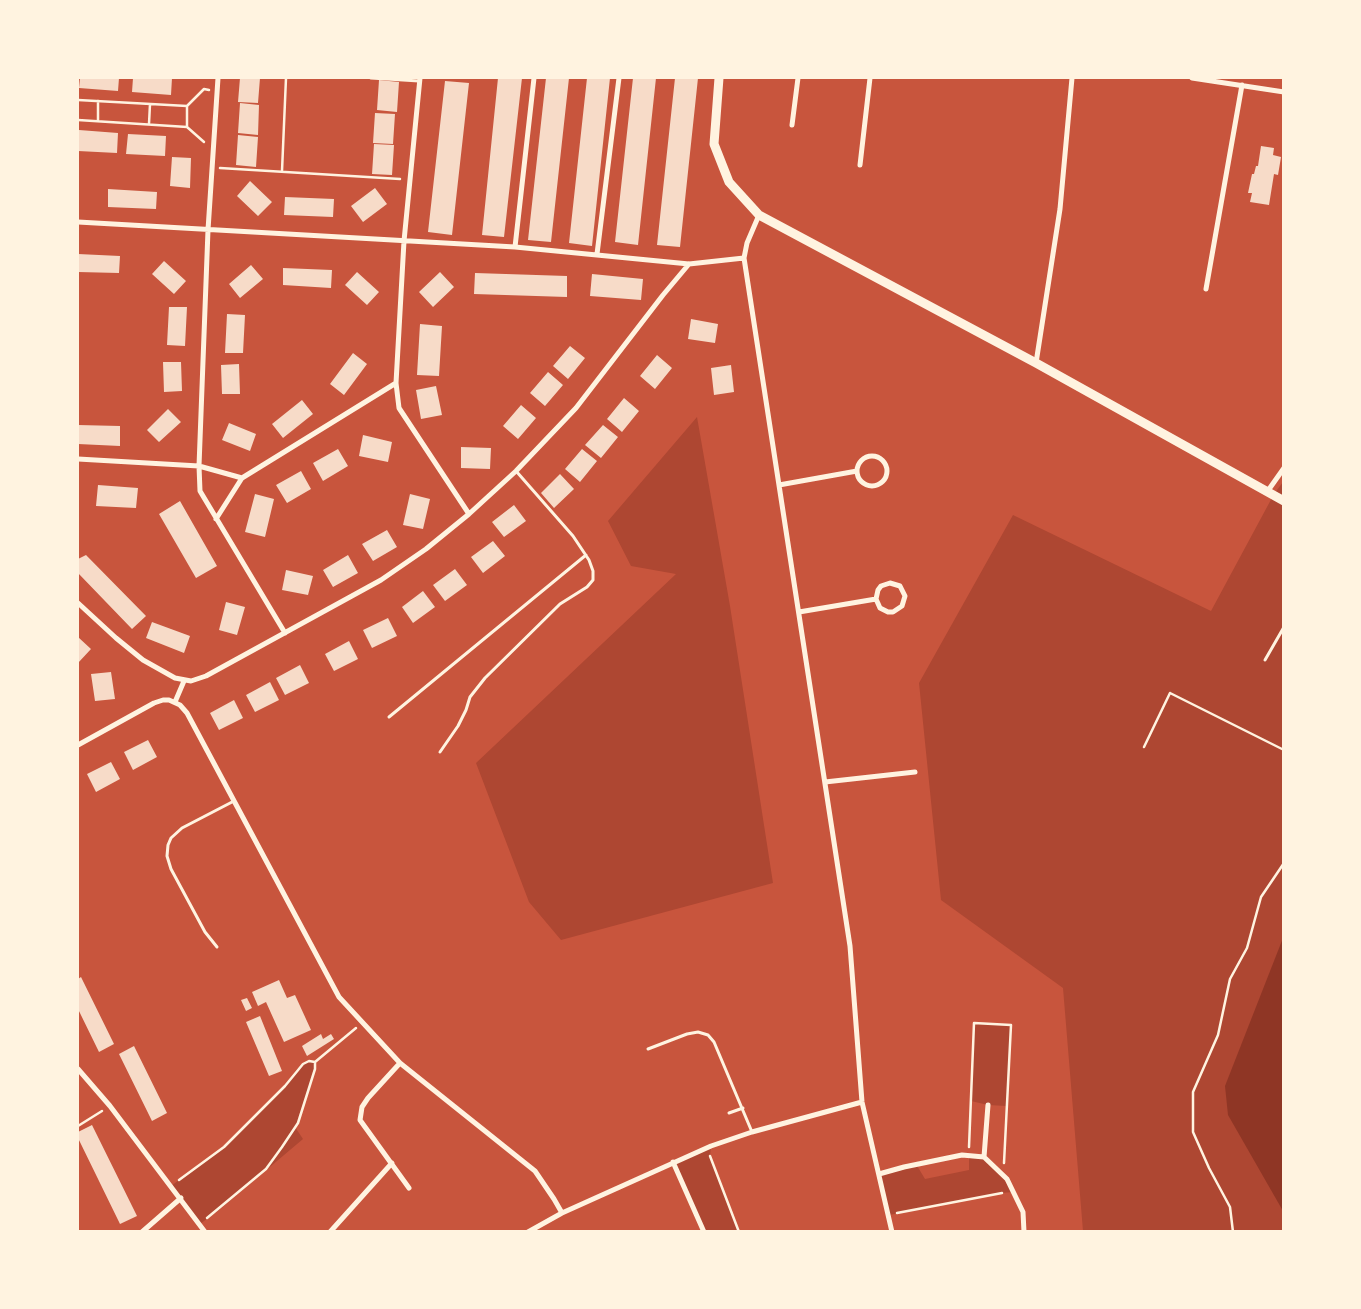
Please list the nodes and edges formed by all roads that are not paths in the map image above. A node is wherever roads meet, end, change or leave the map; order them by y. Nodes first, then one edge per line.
1 (218, 78) edge
2 (371, 78) edge
3 (534, 78) edge
4 (619, 78) edge
5 (719, 78) edge
6 (798, 78) edge
7 (870, 78) edge
8 (1072, 78) edge
9 (1192, 78) edge
10 (420, 79) edge
11 (1242, 85) junction
12 (1284, 92) edge
13 (792, 125) dead end
14 (860, 165) dead end
15 (759, 215) junction
16 (78, 222) edge
17 (208, 230) junction
18 (404, 241) junction
19 (515, 247) junction
20 (597, 254) junction
21 (744, 258) junction
22 (689, 264) junction
23 (1206, 290) dead end
24 (1036, 362) junction
25 (396, 382) junction
26 (78, 459) edge
27 (199, 466) junction
28 (1284, 468) edge
29 (516, 471) junction
30 (857, 471) junction
31 (242, 478) junction
32 (779, 485) junction
33 (1266, 492) junction
34 (1284, 502) edge
35 (469, 514) junction
36 (216, 519) junction
37 (586, 555) junction
38 (876, 599) junction
39 (78, 603) edge
40 (799, 612) junction
41 (1284, 627) edge
42 (284, 634) junction
43 (1265, 660) dead end
44 (184, 680) junction
45 (174, 702) junction
46 (389, 717) dead end
47 (78, 745) edge
48 (440, 752) dead end
49 (915, 772) dead end
50 (825, 782) junction
51 (234, 800) junction
52 (217, 948) dead end
53 (648, 1049) dead end
54 (400, 1063) junction
55 (78, 1069) edge
56 (862, 1102) junction
57 (988, 1105) dead end
58 (743, 1108) junction
59 (729, 1113) dead end
60 (752, 1132) junction
61 (984, 1157) junction
62 (673, 1162) junction
63 (392, 1163) junction
64 (879, 1174) junction
65 (409, 1188) dead end
66 (181, 1198) junction
67 (562, 1213) junction
68 (142, 1232) edge
69 (206, 1232) edge
70 (330, 1232) edge
71 (528, 1232) edge
72 (704, 1232) edge
73 (892, 1232) edge
74 (1024, 1232) edge

1 - 17 street
2 - 10 lane
3 - 19 street
4 - 20 street
5 - 15 street
6 - 13 street
7 - 14 street
8 - 24 street
9 - 11 street
10 - 18 street
11 - 12 street
11 - 23 street
15 - 21 street
15 - 24 street
16 - 17 street
17 - 18 street
17 - 27 street
18 - 19 street
18 - 25 street
19 - 20 street
20 - 22 street
21 - 22 street
21 - 32 street
22 - 29 street
24 - 33 street
25 - 31 street
25 - 35 street
26 - 27 street
27 - 31 street
27 - 36 street
28 - 33 street
29 - 35 street
29 - 37 lane
30 - 30 street
30 - 32 street
31 - 36 street
32 - 40 street
33 - 34 street
35 - 42 street
36 - 42 street
37 - 46 lane
37 - 48 lane
38 - 38 street
38 - 40 street
39 - 44 street
40 - 50 street
41 - 43 lane
42 - 44 street
44 - 45 street
45 - 47 street
45 - 51 street
49 - 50 street
50 - 56 street
51 - 52 lane
51 - 54 street
53 - 58 lane
54 - 63 street
54 - 67 street
55 - 66 street
56 - 60 street
56 - 64 street
57 - 61 street
58 - 59 lane
58 - 60 lane
60 - 62 street
61 - 64 street
61 - 74 street
62 - 67 street
62 - 72 street
63 - 65 street
63 - 70 street
64 - 73 street
66 - 68 street
66 - 69 street
67 - 71 street

